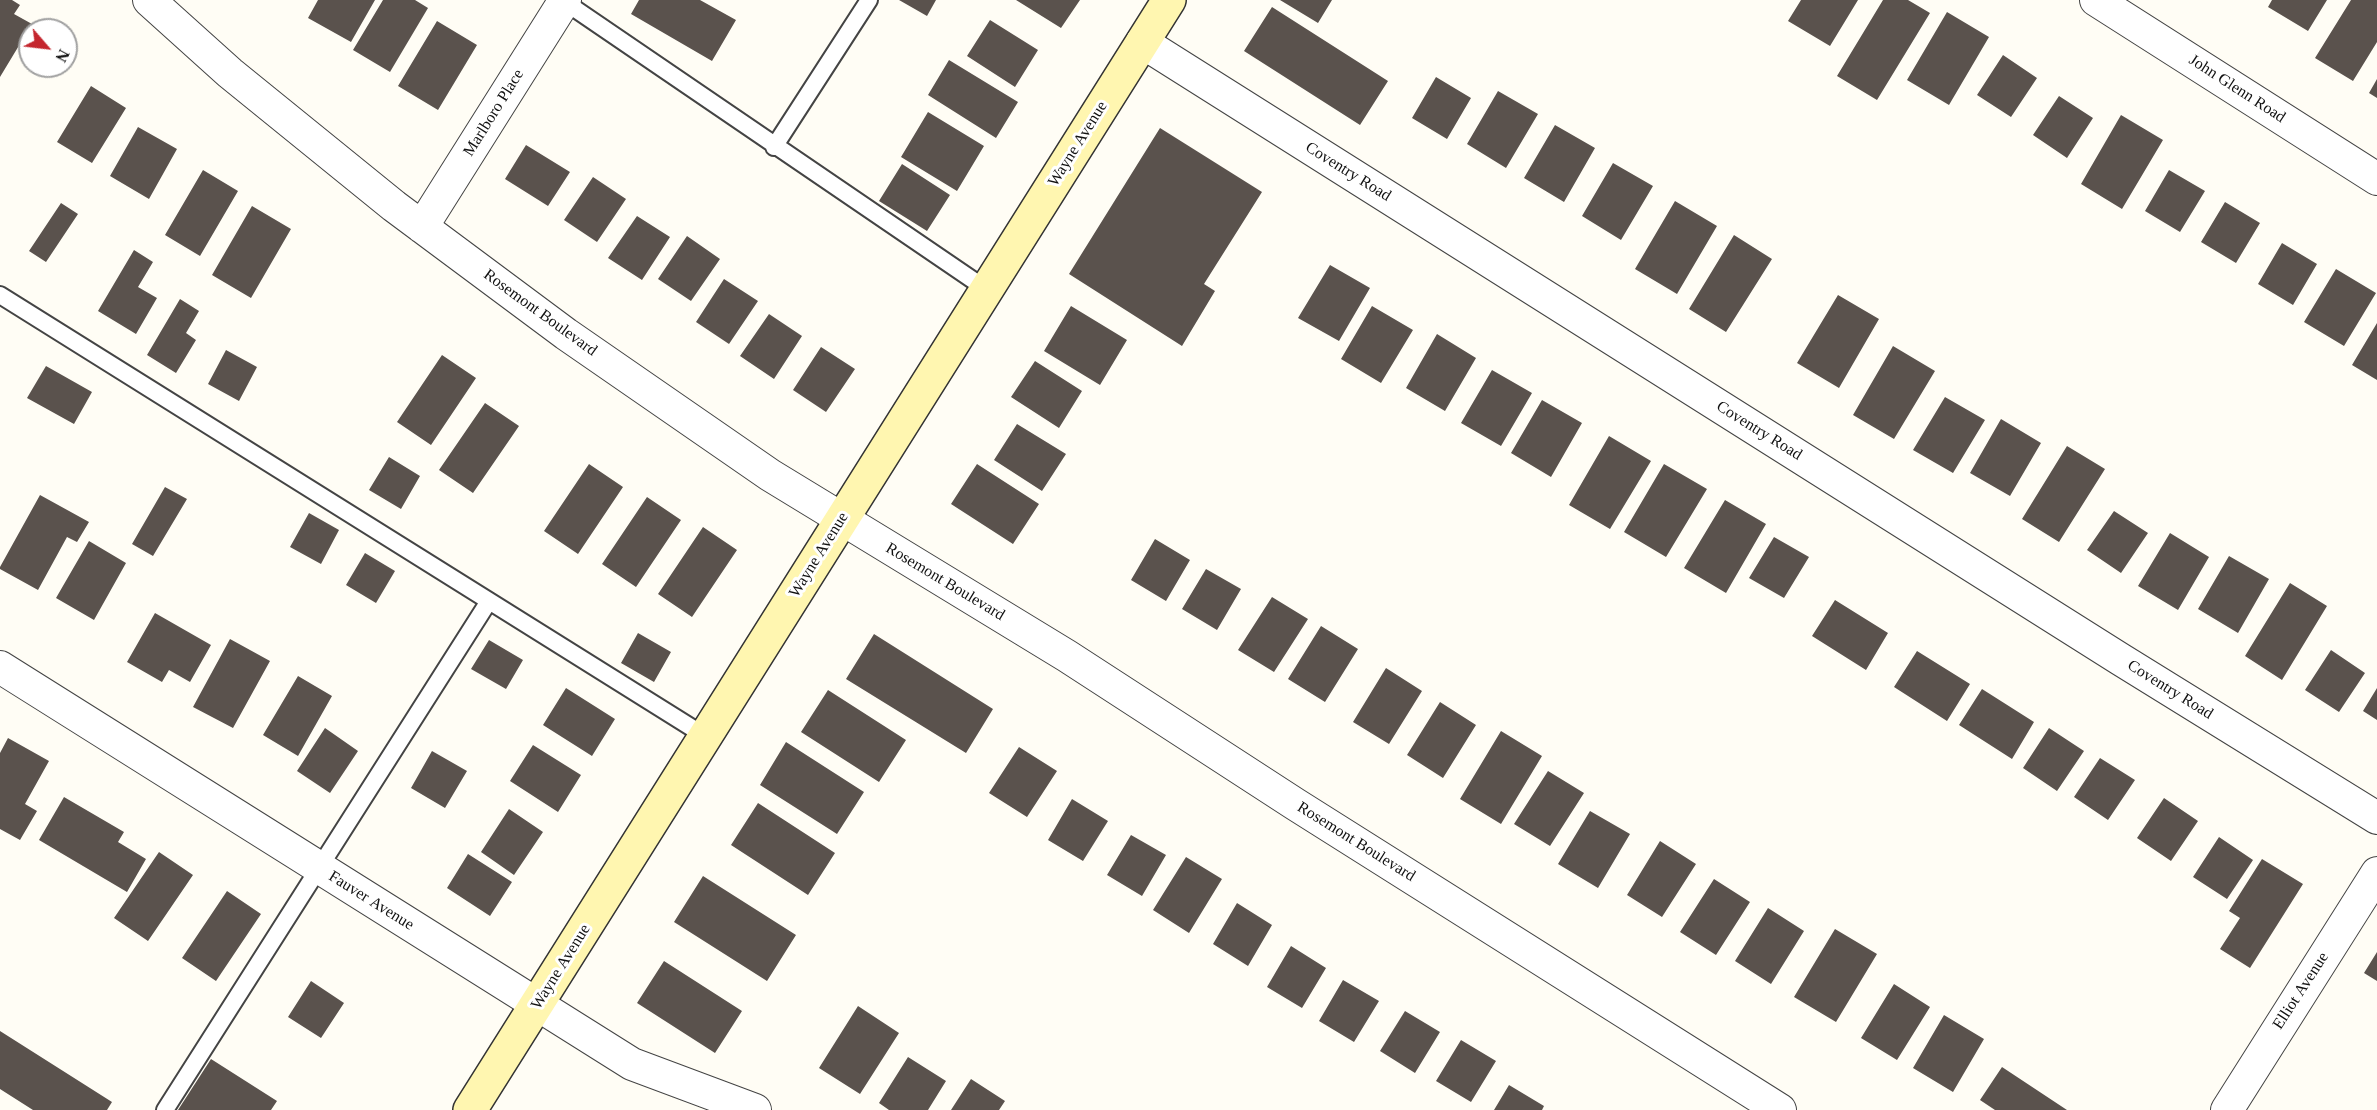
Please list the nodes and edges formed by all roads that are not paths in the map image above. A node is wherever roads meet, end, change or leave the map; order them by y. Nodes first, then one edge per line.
1 (149, 0) edge
2 (869, 0) edge
3 (1169, 0) edge
4 (2096, 0) edge
5 (564, 1) edge
6 (1142, 42) junction
7 (774, 147) junction
8 (2377, 179) edge
9 (422, 227) junction
10 (986, 289) junction
11 (0, 295) edge
12 (841, 519) junction
13 (489, 601) junction
14 (0, 667) edge
15 (705, 736) junction
16 (2377, 818) edge
17 (319, 868) junction
18 (2377, 873) edge
19 (537, 1005) junction
20 (165, 1110) edge
21 (470, 1110) edge
22 (755, 1110) edge
23 (1780, 1110) edge
24 (2227, 1110) edge

1 - 9 street, Rosemont Boulevard
2 - 7 lane
3 - 6 main road, Wayne Avenue
4 - 8 street, John Glenn Road
5 - 7 lane
5 - 9 street, Marlboro Place
6 - 10 main road, Wayne Avenue
6 - 16 street, Coventry Road
7 - 10 lane
9 - 12 street, Rosemont Boulevard
10 - 12 main road, Wayne Avenue
11 - 13 lane
12 - 15 main road, Wayne Avenue
12 - 23 street, Rosemont Boulevard
13 - 15 lane
13 - 17 lane
14 - 17 street, Fauver Avenue
15 - 19 main road, Wayne Avenue
17 - 19 street, Fauver Avenue
17 - 20 lane
18 - 24 street, Elliot Avenue
19 - 21 main road, Wayne Avenue
19 - 22 street, Fauver Avenue

